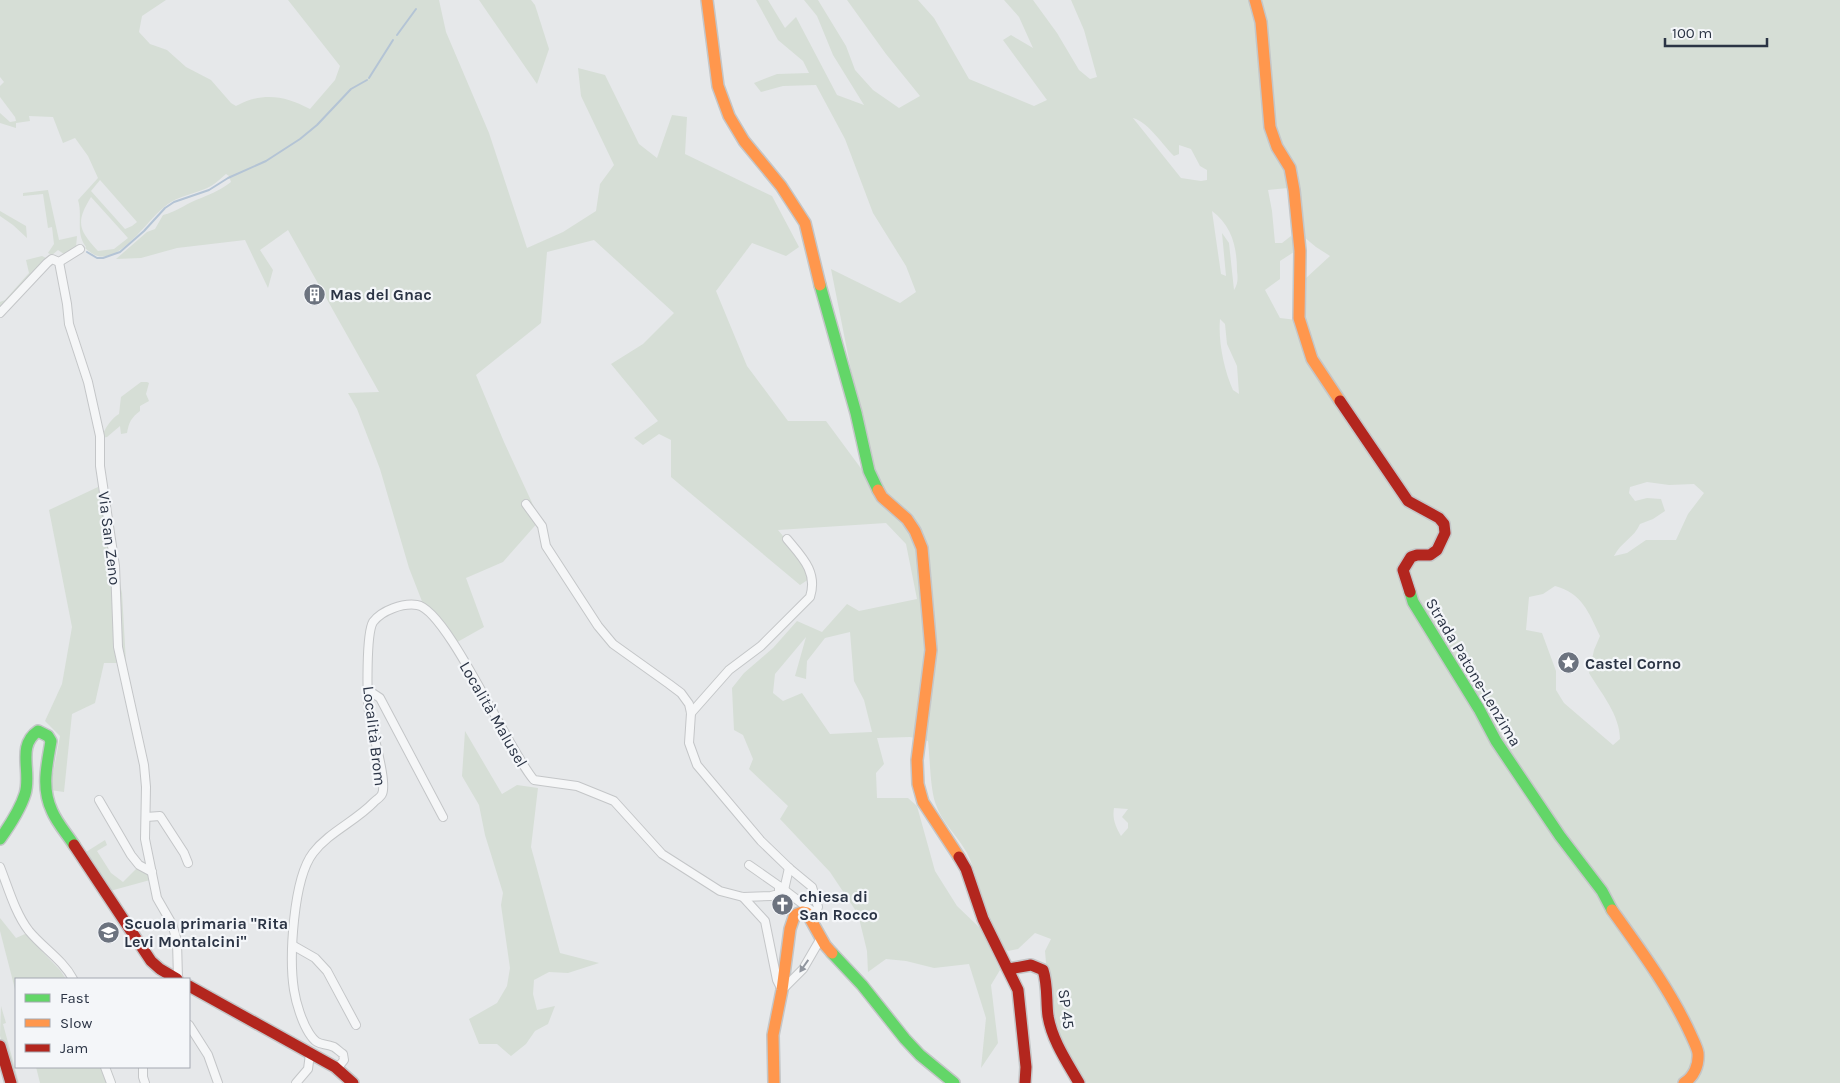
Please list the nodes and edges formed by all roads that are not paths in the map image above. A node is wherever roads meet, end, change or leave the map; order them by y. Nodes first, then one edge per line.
1 (707, 0) edge
2 (1255, 0) edge
3 (80, 249) dead end
4 (59, 262) junction
5 (0, 313) edge
6 (526, 504) dead end
7 (787, 539) dead end
8 (381, 614) joint
9 (368, 690) junction
10 (691, 713) junction
11 (98, 800) dead end
12 (146, 817) junction
13 (443, 817) dead end
14 (0, 839) edge
15 (188, 863) dead end
16 (749, 865) dead end
17 (0, 867) edge
18 (789, 868) junction
19 (152, 872) junction
20 (0, 875) edge
21 (8, 886) junction
22 (782, 888) junction
23 (743, 897) junction
24 (813, 916) junction
25 (821, 938) junction
26 (294, 946) junction
27 (1009, 969) junction
28 (72, 978) edge
29 (176, 978) edge
30 (178, 978) edge
31 (190, 987) edge
32 (782, 990) junction
33 (356, 1025) dead end
34 (190, 1028) edge
35 (0, 1046) edge
36 (310, 1054) junction
37 (335, 1067) junction
38 (105, 1068) edge
39 (143, 1068) edge
40 (11, 1083) edge
41 (111, 1083) edge
42 (145, 1083) edge
43 (218, 1083) edge
44 (296, 1083) edge
45 (352, 1083) edge
46 (774, 1083) edge
47 (954, 1083) edge
48 (1025, 1083) edge
49 (1079, 1083) edge
50 (1684, 1083) edge

1 - 27 street
2 - 50 street, Strada Patone-Lenzima
3 - 4 street
4 - 5 street
4 - 12 street, Via San Zeno
6 - 10 street
7 - 10 street
8 - 9 street, Località Brom
8 - 23 street, Località Malusel
9 - 13 street
9 - 26 street, Località Brom
10 - 18 street
11 - 19 street
12 - 15 street
12 - 19 street, Via San Zeno
14 - 29 street
16 - 22 street
17 - 21 street
18 - 22 street
18 - 24 street
19 - 30 street, Via San Zeno
20 - 21 street
21 - 28 street
22 - 23 street
22 - 24 street
23 - 32 street
24 - 25 street
24 - 32 street
25 -> 32 street
25 - 47 street
26 - 33 street
26 - 37 street, Località Brom
27 - 48 street
27 - 49 street, SP 45
31 - 36 street
32 - 46 street
34 - 43 street
35 - 40 street
36 - 37 street
36 - 44 street
37 - 45 street
38 - 41 street
39 - 42 street

